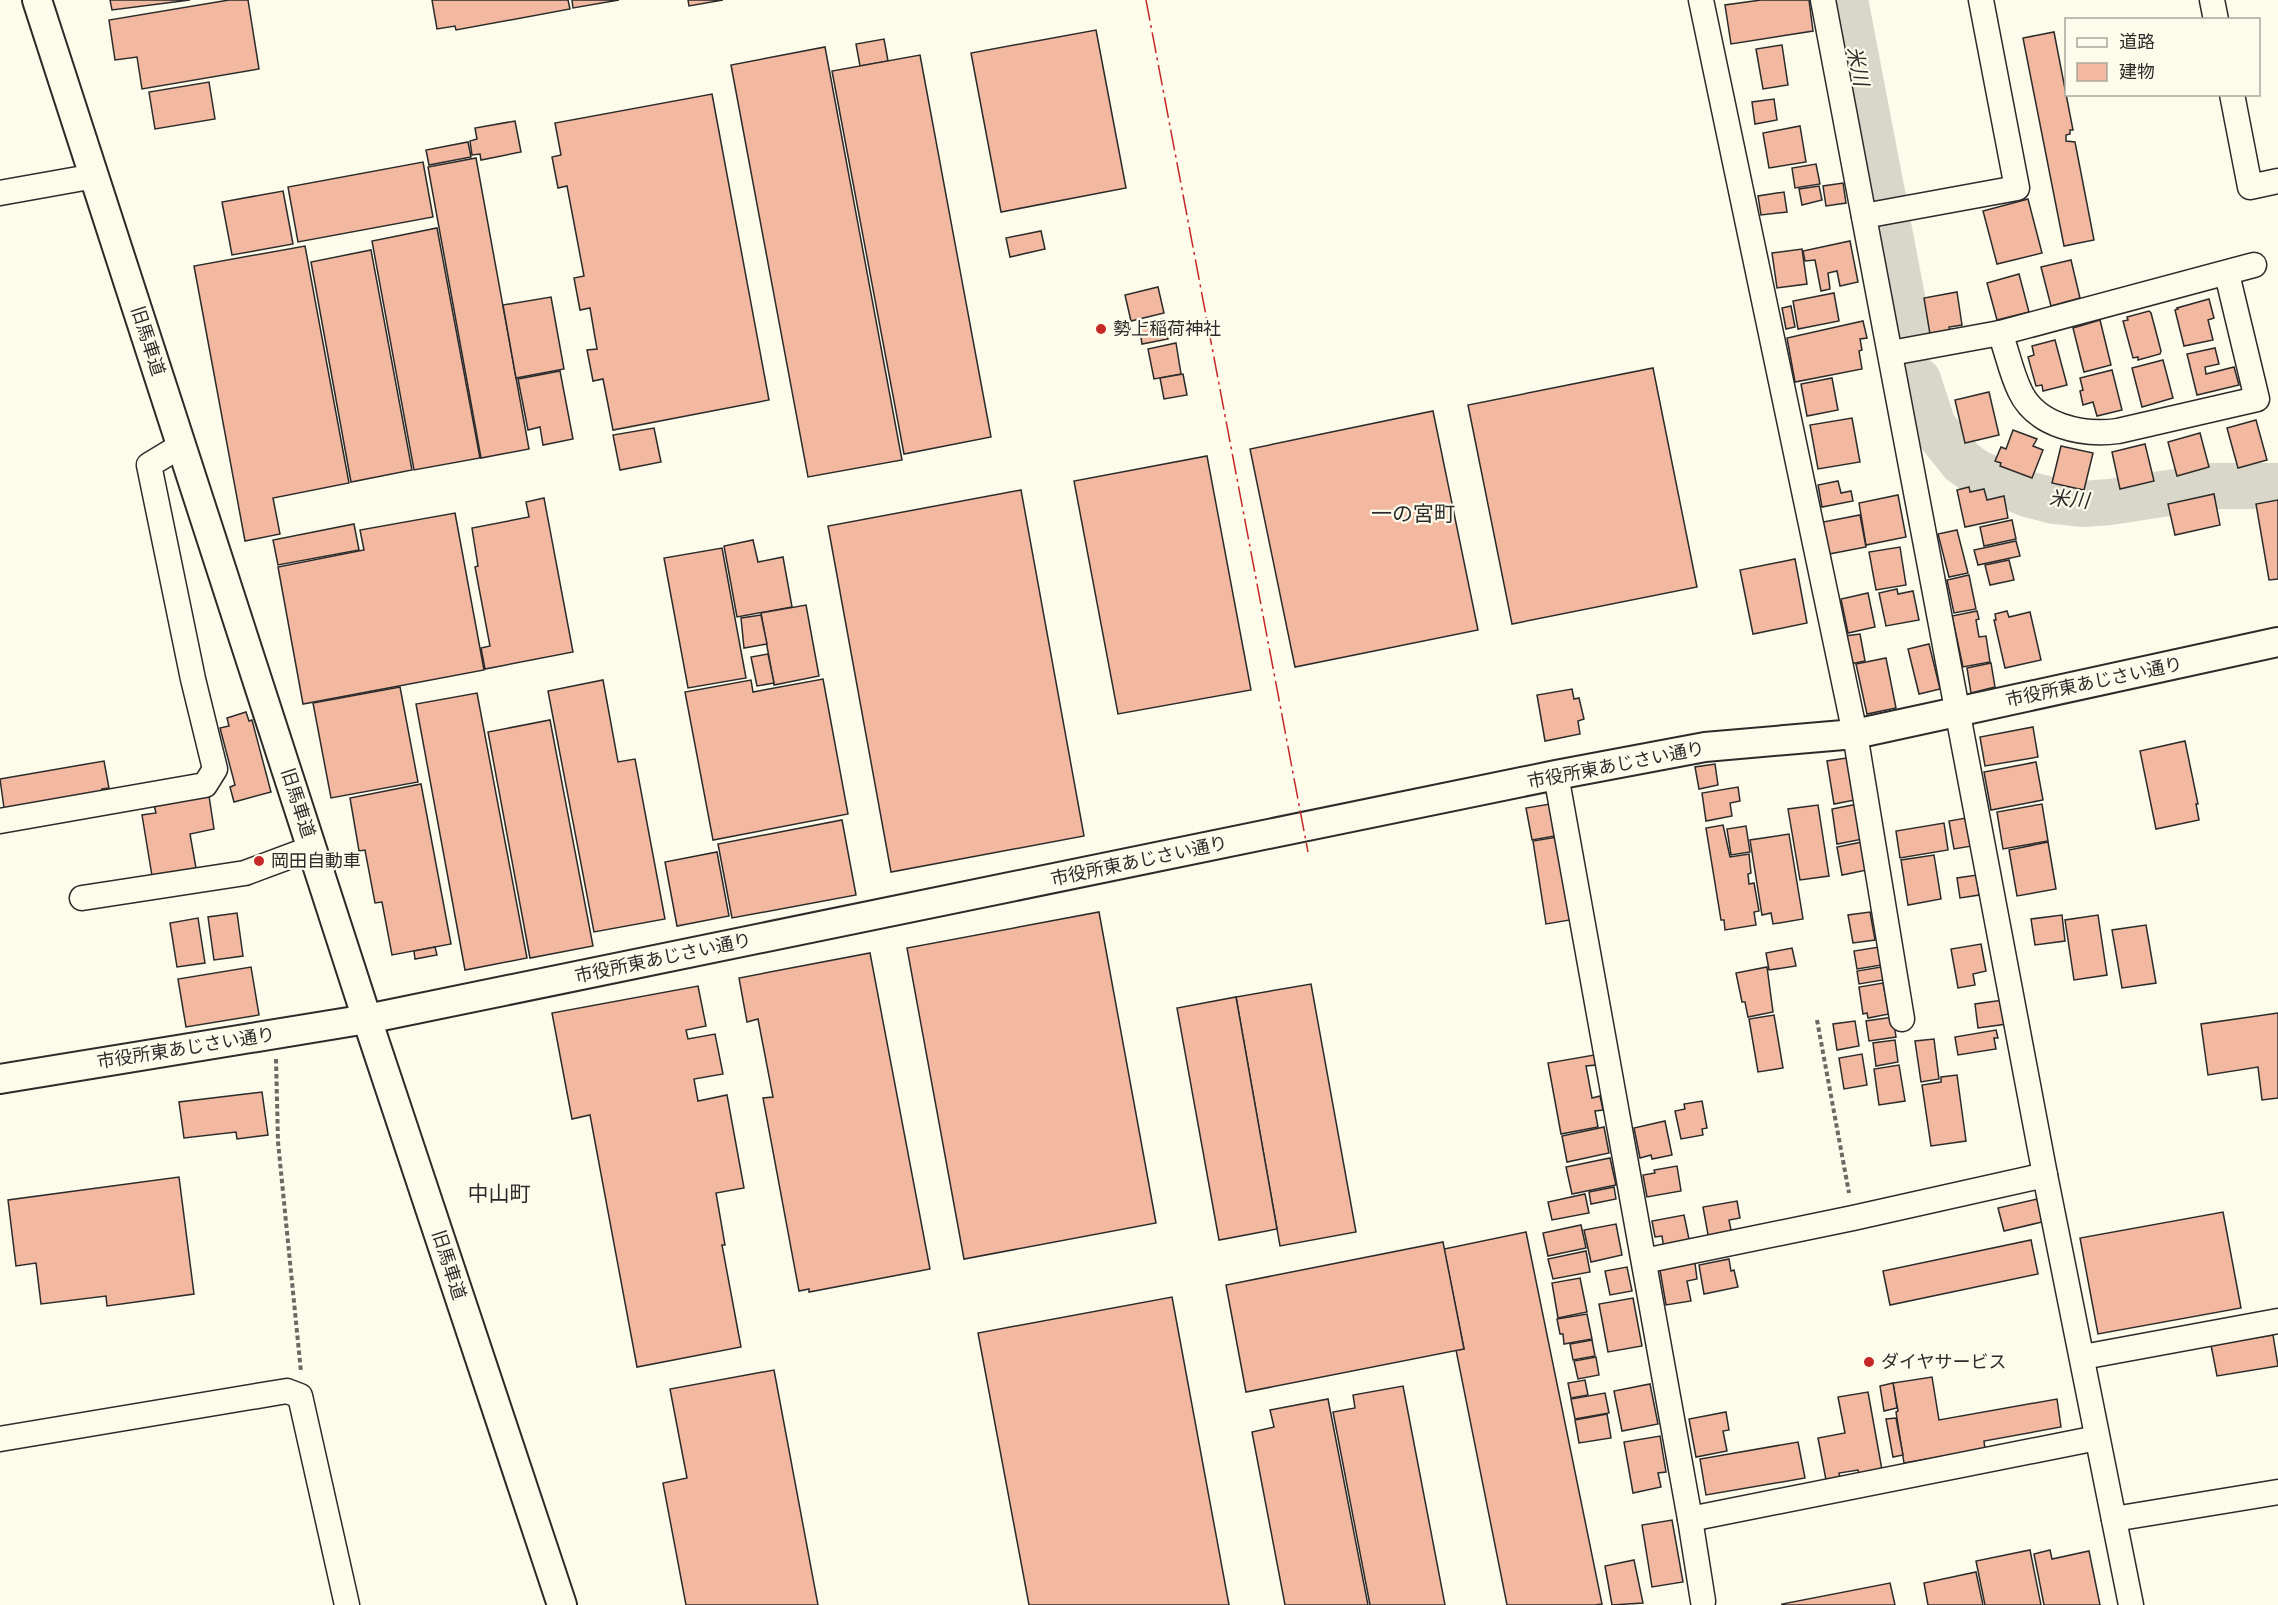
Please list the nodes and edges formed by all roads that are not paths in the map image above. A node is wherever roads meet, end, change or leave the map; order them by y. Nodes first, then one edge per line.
1 (37, 0) edge
2 (1701, 0) edge
3 (1823, 0) edge
4 (1981, 0) edge
5 (2212, 0) edge
6 (2216, 18) edge
7 (2232, 96) edge
8 (95, 176) junction
9 (2275, 189) edge
10 (0, 193) edge
11 (1864, 216) junction
12 (2254, 265) dead end
13 (2227, 274) junction
14 (2000, 333) junction
15 (1891, 352) junction
16 (182, 446) junction
17 (2278, 642) edge
18 (1959, 711) junction
19 (1855, 734) junction
20 (1556, 775) junction
21 (0, 821) edge
22 (312, 848) junction
23 (82, 898) dead end
24 (1902, 1018) dead end
25 (367, 1019) junction
26 (0, 1079) edge
27 (2046, 1175) junction
28 (1644, 1261) junction
29 (2278, 1321) edge
30 (2083, 1358) junction
31 (2097, 1438) junction
32 (0, 1439) edge
33 (2278, 1492) edge
34 (1690, 1519) junction
35 (2114, 1519) junction
36 (1697, 1604) edge
37 (347, 1605) edge
38 (561, 1605) edge
39 (2131, 1605) edge

1 - 8 street, 旧馬車道
2 - 19 street
3 - 11 street
4 - 11 street
5 - 6 street
7 - 9 street
8 - 10 street
8 - 16 street, 旧馬車道
11 - 15 street
12 - 13 street
13 - 14 street
13 - 14 street
14 - 15 street
15 - 18 street
16 - 21 street
16 - 22 street, 旧馬車道
17 - 18 street, 市役所東あじさい通り
18 - 19 street, 市役所東あじさい通り
18 - 27 street
19 - 20 street, 市役所東あじさい通り
19 - 24 street
20 - 25 street, 市役所東あじさい通り
20 - 28 street
22 - 23 street
22 - 25 street, 旧馬車道
25 - 26 street, 市役所東あじさい通り
25 - 38 street, 旧馬車道
27 - 28 street
27 - 30 street
28 - 34 street
29 - 30 street
30 - 31 street
31 - 34 street
31 - 35 street
32 - 37 street
33 - 35 street
34 - 36 street
35 - 39 street

